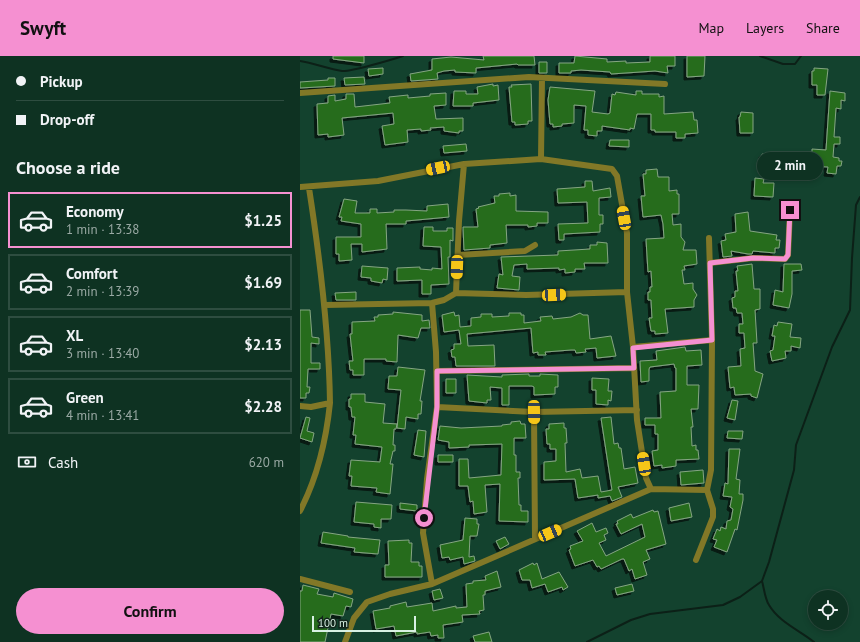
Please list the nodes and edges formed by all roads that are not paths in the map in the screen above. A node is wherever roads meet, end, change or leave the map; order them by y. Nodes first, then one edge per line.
1 (542, 78) junction
2 (666, 84) dead end
3 (300, 93) edge
4 (541, 159) junction
5 (464, 164) junction
6 (300, 187) edge
7 (309, 188) junction
8 (790, 210) dead end
9 (709, 238) dead end
10 (535, 245) dead end
11 (458, 255) junction
12 (710, 263) junction
13 (627, 292) junction
14 (456, 293) junction
15 (432, 303) junction
16 (325, 305) junction
17 (712, 340) junction
18 (633, 348) junction
19 (634, 368) junction
20 (437, 371) junction
21 (330, 403) junction
22 (300, 406) edge
23 (437, 407) junction
24 (637, 410) junction
25 (534, 412) junction
26 (651, 489) junction
27 (708, 490) junction
28 (300, 511) edge
29 (535, 539) junction
30 (696, 560) dead end
31 (300, 579) edge
32 (432, 584) junction
33 (350, 592) dead end
34 (346, 642) edge

1 - 2 street
1 - 3 street
1 - 4 street
4 - 5 street
4 - 13 street
5 - 7 street
5 - 11 street
6 - 7 street
7 - 16 street
8 - 12 street
9 - 12 street
10 - 11 street
11 - 14 street
12 - 17 street
13 - 14 street
13 - 18 street
14 - 15 street
15 - 16 street
15 - 20 street
16 - 21 street
17 - 18 street
17 - 27 street
18 - 19 street
19 - 20 street
19 - 24 street
20 - 23 street
21 - 22 street
21 - 28 street
23 - 25 street
23 - 32 street
24 - 25 street
24 - 26 street
25 - 29 street
26 - 27 street
26 - 29 street
27 - 30 street
29 - 32 street
31 - 33 street
32 - 34 street

